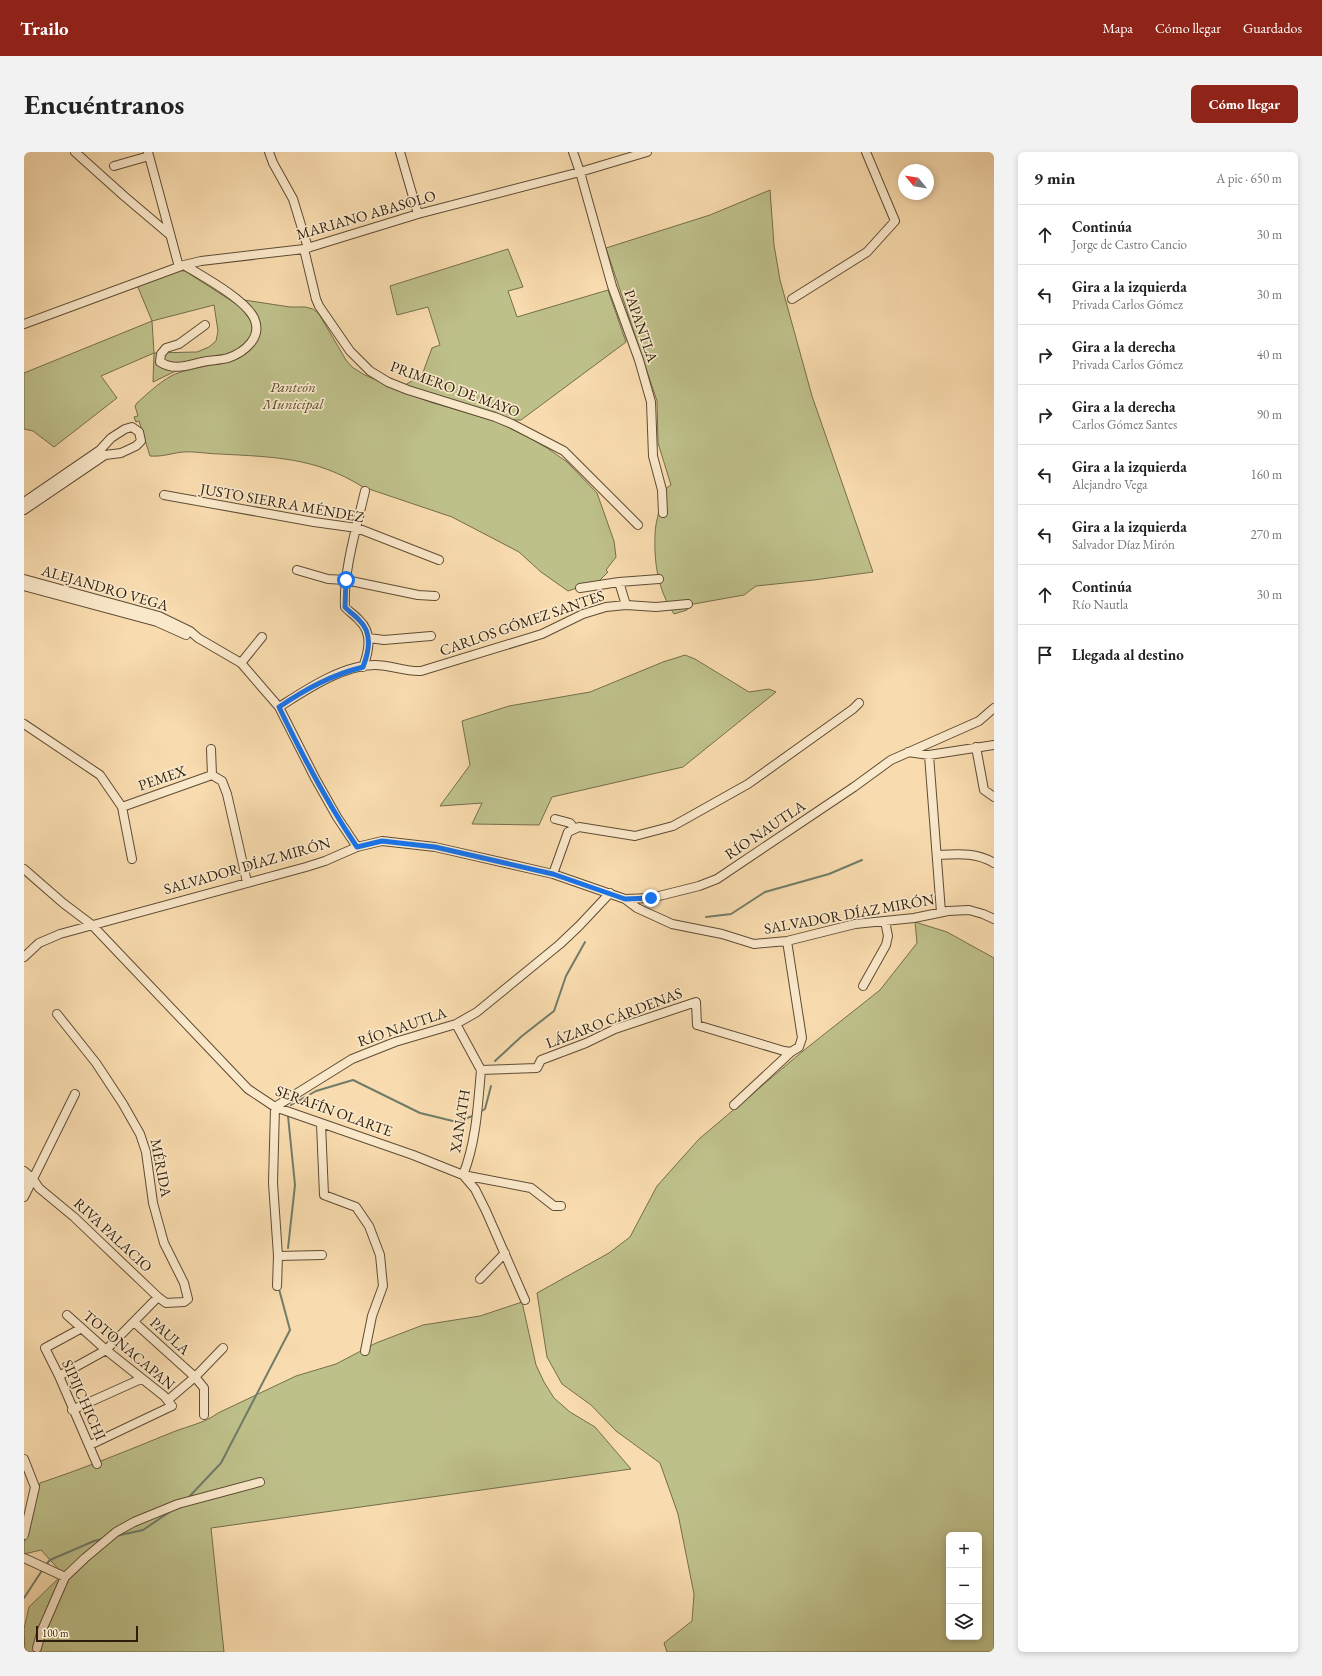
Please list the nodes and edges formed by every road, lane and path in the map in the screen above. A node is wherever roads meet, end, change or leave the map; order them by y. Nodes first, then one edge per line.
1 (75, 152) edge
2 (269, 152) edge
3 (400, 152) edge
4 (573, 152) edge
5 (647, 152) edge
6 (866, 152) edge
7 (149, 153) edge
8 (114, 166) dead end
9 (580, 172) junction
10 (418, 214) junction
11 (170, 235) junction
12 (306, 249) junction
13 (181, 266) junction
14 (792, 299) dead end
15 (24, 324) edge
16 (205, 325) dead end
17 (364, 490) dead end
18 (164, 495) dead end
19 (24, 502) edge
20 (24, 510) edge
21 (663, 513) dead end
22 (638, 525) dead end
23 (356, 528) junction
24 (439, 560) dead end
25 (297, 570) dead end
26 (24, 579) edge
27 (659, 579) dead end
28 (346, 580) junction
29 (619, 582) junction
30 (24, 586) edge
31 (44, 588) junction
32 (580, 588) dead end
33 (435, 596) dead end
34 (688, 604) dead end
35 (626, 605) junction
36 (431, 636) dead end
37 (262, 637) dead end
38 (368, 638) junction
39 (241, 663) junction
40 (363, 667) junction
41 (859, 702) dead end
42 (279, 707) junction
43 (994, 708) edge
44 (24, 724) edge
45 (994, 745) edge
46 (976, 747) junction
47 (211, 749) dead end
48 (907, 752) junction
49 (930, 755) junction
50 (212, 775) junction
51 (994, 797) edge
52 (122, 807) junction
53 (555, 820) dead end
54 (574, 828) junction
55 (357, 847) junction
56 (937, 855) junction
57 (132, 859) dead end
58 (994, 863) edge
59 (24, 869) edge
60 (553, 874) junction
61 (247, 882) junction
62 (610, 893) junction
63 (625, 899) junction
64 (941, 912) junction
65 (994, 919) edge
66 (885, 921) junction
67 (92, 924) junction
68 (787, 940) junction
69 (24, 957) edge
70 (863, 986) dead end
71 (57, 1014) dead end
72 (456, 1024) junction
73 (791, 1052) junction
74 (481, 1070) junction
75 (75, 1094) dead end
76 (734, 1105) dead end
77 (275, 1107) junction
78 (321, 1124) junction
79 (462, 1175) junction
80 (27, 1179) edge
81 (24, 1196) edge
82 (561, 1206) dead end
83 (506, 1253) junction
84 (322, 1255) dead end
85 (278, 1256) junction
86 (480, 1278) dead end
87 (277, 1286) dead end
88 (158, 1297) junction
89 (525, 1300) dead end
90 (166, 1304) joint
91 (67, 1315) dead end
92 (134, 1322) junction
93 (80, 1329) junction
94 (223, 1348) dead end
95 (106, 1350) junction
96 (365, 1351) dead end
97 (59, 1376) junction
98 (195, 1377) junction
99 (141, 1378) junction
100 (170, 1403) junction
101 (72, 1410) junction
102 (204, 1415) dead end
103 (90, 1446) junction
104 (24, 1459) edge
105 (97, 1464) dead end
106 (260, 1482) dead end
107 (24, 1535) edge
108 (24, 1558) edge
109 (65, 1577) junction
110 (37, 1648) dead end

1 - 11 street
2 - 12 street, PRIMERO DE MAYO
3 - 10 street
4 - 9 street, PAPANTLA
5 - 9 street, MARIANO ABASOLO
6 - 14 street
7 - 8 street
7 - 11 street
9 - 10 street, MARIANO ABASOLO
9 - 21 street, PAPANTLA
10 - 12 street, MARIANO ABASOLO
11 - 13 street
12 - 13 street, MARIANO ABASOLO
12 - 22 street, PRIMERO DE MAYO
13 - 15 street, MARIANO ABASOLO
13 - 16 street
17 - 23 street
18 - 23 street, JUSTO SIERRA MÉNDEZ
19 - 20 street
23 - 24 street, JUSTO SIERRA MÉNDEZ
23 - 28 street
25 - 28 street
26 - 31 street, ALEJANDRO VEGA
27 - 29 street
28 - 33 street
28 - 38 street
29 - 32 street
29 - 35 street
30 - 31 street, ALEJANDRO VEGA
31 - 39 street, ALEJANDRO VEGA
34 - 35 street, CARLOS GÓMEZ SANTES
35 - 40 street, CARLOS GÓMEZ SANTES
36 - 38 street
37 - 39 street
38 - 40 street
39 - 42 street, ALEJANDRO VEGA
40 - 42 street, CARLOS GÓMEZ SANTES
41 - 54 street
42 - 55 street, ALEJANDRO VEGA
43 - 48 street, RÍO NAUTLA
44 - 52 street
45 - 46 street
46 - 49 street
46 - 51 street
47 - 50 street
48 - 49 street
48 - 63 street, RÍO NAUTLA
49 - 56 street
50 - 52 street, PEMEX
50 - 61 street
52 - 57 street
53 - 54 street
54 - 60 street
55 - 60 street, SALVADOR DÍAZ MIRÓN
55 - 61 street, SALVADOR DÍAZ MIRÓN
56 - 58 street
56 - 64 street
59 - 67 street, SERAFÍN OLARTE
60 - 62 street, SALVADOR DÍAZ MIRÓN
61 - 67 street, SALVADOR DÍAZ MIRÓN
62 - 63 street, SALVADOR DÍAZ MIRÓN
62 - 72 street, RÍO NAUTLA
63 - 68 street, SALVADOR DÍAZ MIRÓN
64 - 65 street, SALVADOR DÍAZ MIRÓN
64 - 66 street, SALVADOR DÍAZ MIRÓN
66 - 68 street, SALVADOR DÍAZ MIRÓN
66 - 70 street
67 - 69 street, SALVADOR DÍAZ MIRÓN
67 - 77 street, SERAFÍN OLARTE
68 - 73 street
71 - 90 street, MÉRIDA
72 - 74 street
72 - 77 street, RÍO NAUTLA
73 - 74 street, LÁZARO CÁRDENAS
73 - 76 street
74 - 79 street, XANATH
75 - 80 street
77 - 78 street, SERAFÍN OLARTE
77 - 85 street
78 - 79 street, SERAFÍN OLARTE
78 - 96 street
79 - 82 street
79 - 83 street, SERAFÍN OLARTE
80 - 81 street
80 - 88 street, RIVA PALACIO
83 - 86 street
83 - 89 street, SERAFÍN OLARTE
84 - 85 street
85 - 87 street
88 - 90 street, RIVA PALACIO
88 - 92 street, PAULA
91 - 93 street, TOTONACAPAN
92 - 95 street
92 - 98 street, PAULA
93 - 95 street, TOTONACAPAN
93 - 97 street, SIPIJCHICHI
94 - 98 street, PAULA
95 - 97 street
95 - 99 street, TOTONACAPAN
97 - 101 street, SIPIJCHICHI
98 - 100 street, PAULA
98 - 102 street, PAULA
99 - 100 street, TOTONACAPAN
99 - 101 street
100 - 103 street, PAULA
101 - 103 street, SIPIJCHICHI
103 - 105 street, SIPIJCHICHI
104 - 107 street
106 - 109 street
108 - 109 street
109 - 110 street

